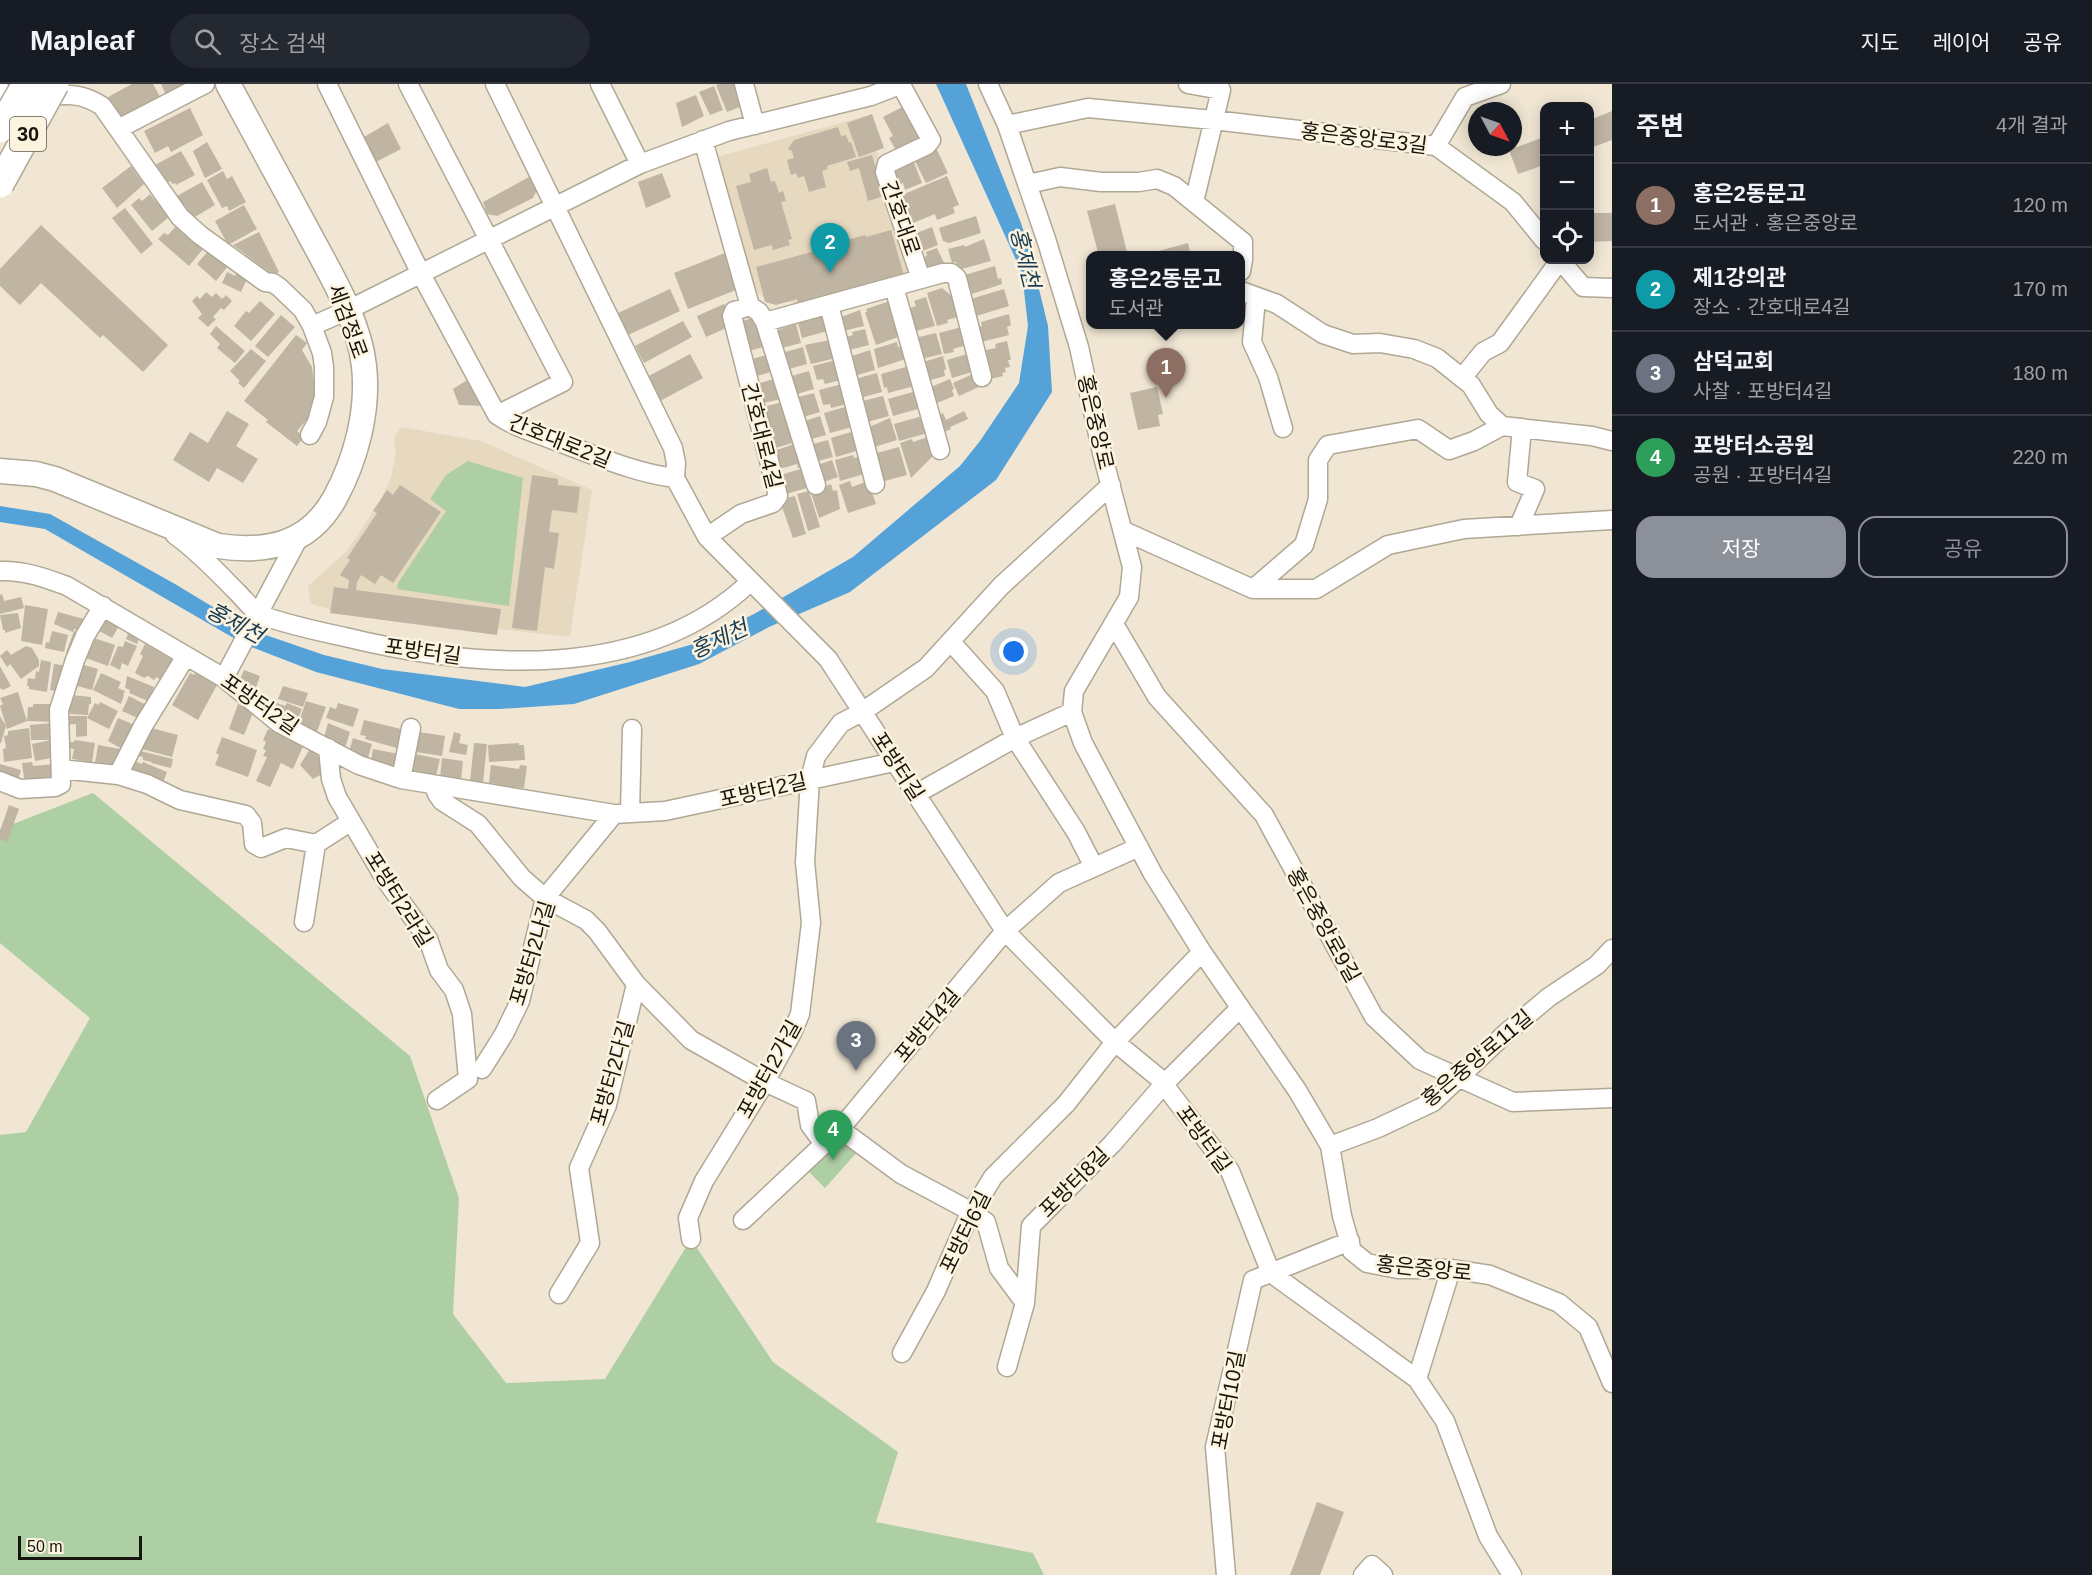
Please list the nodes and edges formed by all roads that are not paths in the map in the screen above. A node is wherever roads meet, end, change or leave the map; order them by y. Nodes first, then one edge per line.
1 (26, 84) edge
2 (55, 84) edge
3 (205, 84) edge
4 (228, 84) edge
5 (327, 84) edge
6 (408, 84) edge
7 (495, 84) edge
8 (600, 84) edge
9 (744, 84) edge
10 (901, 84) edge
11 (988, 84) edge
12 (1188, 84) edge
13 (1501, 84) edge
14 (0, 91) edge
15 (1213, 120) junction
16 (1007, 124) junction
17 (755, 125) junction
18 (0, 129) edge
19 (118, 129) junction
20 (703, 140) junction
21 (1436, 146) junction
22 (640, 164) junction
23 (0, 184) edge
24 (1028, 184) junction
25 (1194, 202) junction
26 (554, 207) junction
27 (1540, 234) edge
28 (489, 240) junction
29 (1243, 251) edge
30 (1557, 264) edge
31 (1564, 264) edge
32 (421, 274) junction
33 (921, 279) junction
34 (894, 286) junction
35 (1612, 288) edge
36 (1248, 295) edge
37 (829, 305) junction
38 (750, 306) junction
39 (348, 310) junction
40 (765, 322) junction
41 (312, 326) junction
42 (982, 377) dead end
43 (1462, 378) junction
44 (497, 415) junction
45 (1502, 426) junction
46 (1283, 428) dead end
47 (1522, 428) junction
48 (310, 435) dead end
49 (1612, 441) edge
50 (940, 450) dead end
51 (0, 471) edge
52 (675, 478) junction
53 (875, 484) dead end
54 (816, 485) dead end
55 (1111, 485) junction
56 (152, 519) junction
57 (1612, 520) edge
58 (1519, 526) junction
59 (1124, 531) junction
60 (300, 535) junction
61 (707, 537) junction
62 (0, 571) edge
63 (755, 587) junction
64 (1253, 589) junction
65 (104, 606) junction
66 (258, 615) junction
67 (1114, 624) junction
68 (951, 642) junction
69 (186, 656) junction
70 (228, 670) junction
71 (862, 712) junction
72 (1072, 712) junction
73 (411, 728) dead end
74 (632, 729) dead end
75 (1015, 738) junction
76 (328, 748) junction
77 (894, 762) junction
78 (61, 769) junction
79 (118, 775) junction
80 (401, 779) junction
81 (810, 779) junction
82 (0, 781) edge
83 (434, 784) junction
84 (916, 794) junction
85 (622, 814) junction
86 (350, 822) junction
87 (316, 844) junction
88 (1139, 847) junction
89 (1094, 867) junction
90 (544, 898) junction
91 (304, 922) dead end
92 (1005, 931) junction
93 (1612, 949) edge
94 (1202, 952) junction
95 (636, 984) junction
96 (1240, 1008) junction
97 (1115, 1042) junction
98 (482, 1069) dead end
99 (1458, 1077) junction
100 (765, 1082) junction
101 (1164, 1084) junction
102 (1612, 1098) edge
103 (437, 1100) dead end
104 (840, 1129) junction
105 (824, 1144) junction
106 (1330, 1146) junction
107 (972, 1212) junction
108 (743, 1220) dead end
109 (691, 1239) dead end
110 (1350, 1241) junction
111 (1451, 1269) junction
112 (1271, 1273) junction
113 (559, 1294) dead end
114 (1025, 1303) junction
115 (902, 1353) dead end
116 (1007, 1367) dead end
117 (1417, 1379) junction
118 (1612, 1383) edge
119 (1227, 1575) edge
120 (1363, 1575) edge
121 (1383, 1575) edge
122 (1512, 1575) edge

1 - 18 highway, 30, bridge
2 - 23 highway, 30, bridge
3 - 19 street
4 - 39 main road, 세검정로
5 - 32 street, 간호대로2길
6 - 28 street
7 - 26 street
8 - 22 street
9 - 17 street
10 - 17 street, 간호대로
10 - 33 street, 간호대로
11 - 16 street, 홍은중앙로
12 - 15 street
13 - 21 street
14 - 19 street, 세검정로
15 - 16 street
15 - 21 street, 홍은중앙로3길
15 - 25 street
16 - 24 street, 홍은중앙로
17 - 20 street, 간호대로
19 - 41 street, 세검정로
20 - 22 street, 간호대로
20 - 38 street, 간호대로4길
21 - 27 street, 홍은중앙로3길
22 - 26 street, 간호대로
24 - 25 street
24 - 55 street, 홍은중앙로
25 - 29 street
26 - 28 street, 간호대로
26 - 52 street
28 - 32 street, 간호대로
28 - 44 street
30 - 43 street
31 - 35 street
32 - 39 street, 간호대로
32 - 44 street, 간호대로2길
33 - 34 street
33 - 42 street
34 - 37 street
34 - 50 street
36 - 43 street
36 - 46 street
37 - 40 street
37 - 53 street
38 - 40 street, 간호대로4길
38 - 61 street, 간호대로4길
39 - 41 street, 간호대로
39 - 60 main road, 세검정로
40 - 54 street, 간호대로4길
41 - 48 street, 세검정로
43 - 45 street
44 - 52 street, 간호대로2길
45 - 47 street
45 - 64 street
47 - 49 street
47 - 58 street
51 - 56 main road, 세검정로
52 - 61 street
55 - 59 street, 홍은중앙로
55 - 68 street
56 - 60 main road, 세검정로
56 - 66 street, 포방터길
57 - 58 street
58 - 64 street
59 - 64 street
59 - 67 street, 홍은중앙로
60 - 66 street
61 - 63 street
62 - 65 street, 포방터2길
63 - 66 street, 포방터길
63 - 71 street, 포방터길
65 - 69 street, 포방터2길
65 - 78 street
66 - 70 street
67 - 72 street, 홍은중앙로
67 - 99 street, 홍은중앙로9길
68 - 71 street
68 - 75 street
69 - 70 street, 포방터2길
69 - 79 street
70 - 76 street, 포방터2길
71 - 77 street, 포방터길
71 - 81 street, 포방터길
72 - 75 street
72 - 88 street, 홍은중앙로
73 - 80 street
74 - 85 street
75 - 84 street
75 - 89 street
76 - 80 street, 포방터2길
76 - 86 street, 포방터2라길
77 - 81 street, 포방터2길
77 - 84 street, 포방터길
78 - 79 street
78 - 82 street
79 - 87 street
80 - 83 street, 포방터2길
81 - 85 street, 포방터2길
81 - 100 street, 포방터2가길
83 - 85 street, 포방터2길
83 - 90 street, 포방터2다길
84 - 92 street, 포방터길
85 - 90 street, 포방터2나길
86 - 87 street
86 - 103 street, 포방터2라길
87 - 91 street
88 - 89 street
88 - 94 street, 홍은중앙로
89 - 92 street
90 - 95 street, 포방터2다길
90 - 98 street, 포방터2나길
92 - 97 street, 포방터길
92 - 104 street, 포방터4길
93 - 99 street, 홍은중앙로11길
94 - 96 street, 홍은중앙로
94 - 97 street
95 - 100 street, 포방터2다길
95 - 113 street, 포방터2다길
96 - 101 street
96 - 106 street, 홍은중앙로
97 - 101 street, 포방터길
97 - 107 street, 포방터6길
99 - 102 street, 홍은중앙로9길
99 - 106 street, 홍은중앙로11길
100 - 105 street
100 - 109 street, 포방터2가길
101 - 112 street, 포방터길
101 - 114 street, 포방터8길
104 - 105 street, 포방터4길
104 - 107 street
105 - 108 street, 포방터4길
106 - 110 street, 홍은중앙로
107 - 114 street
107 - 115 street, 포방터6길
110 - 111 street, 홍은중앙로
110 - 112 street
111 - 117 street
111 - 118 street, 홍은중앙로
112 - 117 street
112 - 119 street, 포방터10길
114 - 116 street, 포방터8길
117 - 122 street
120 - 121 street

